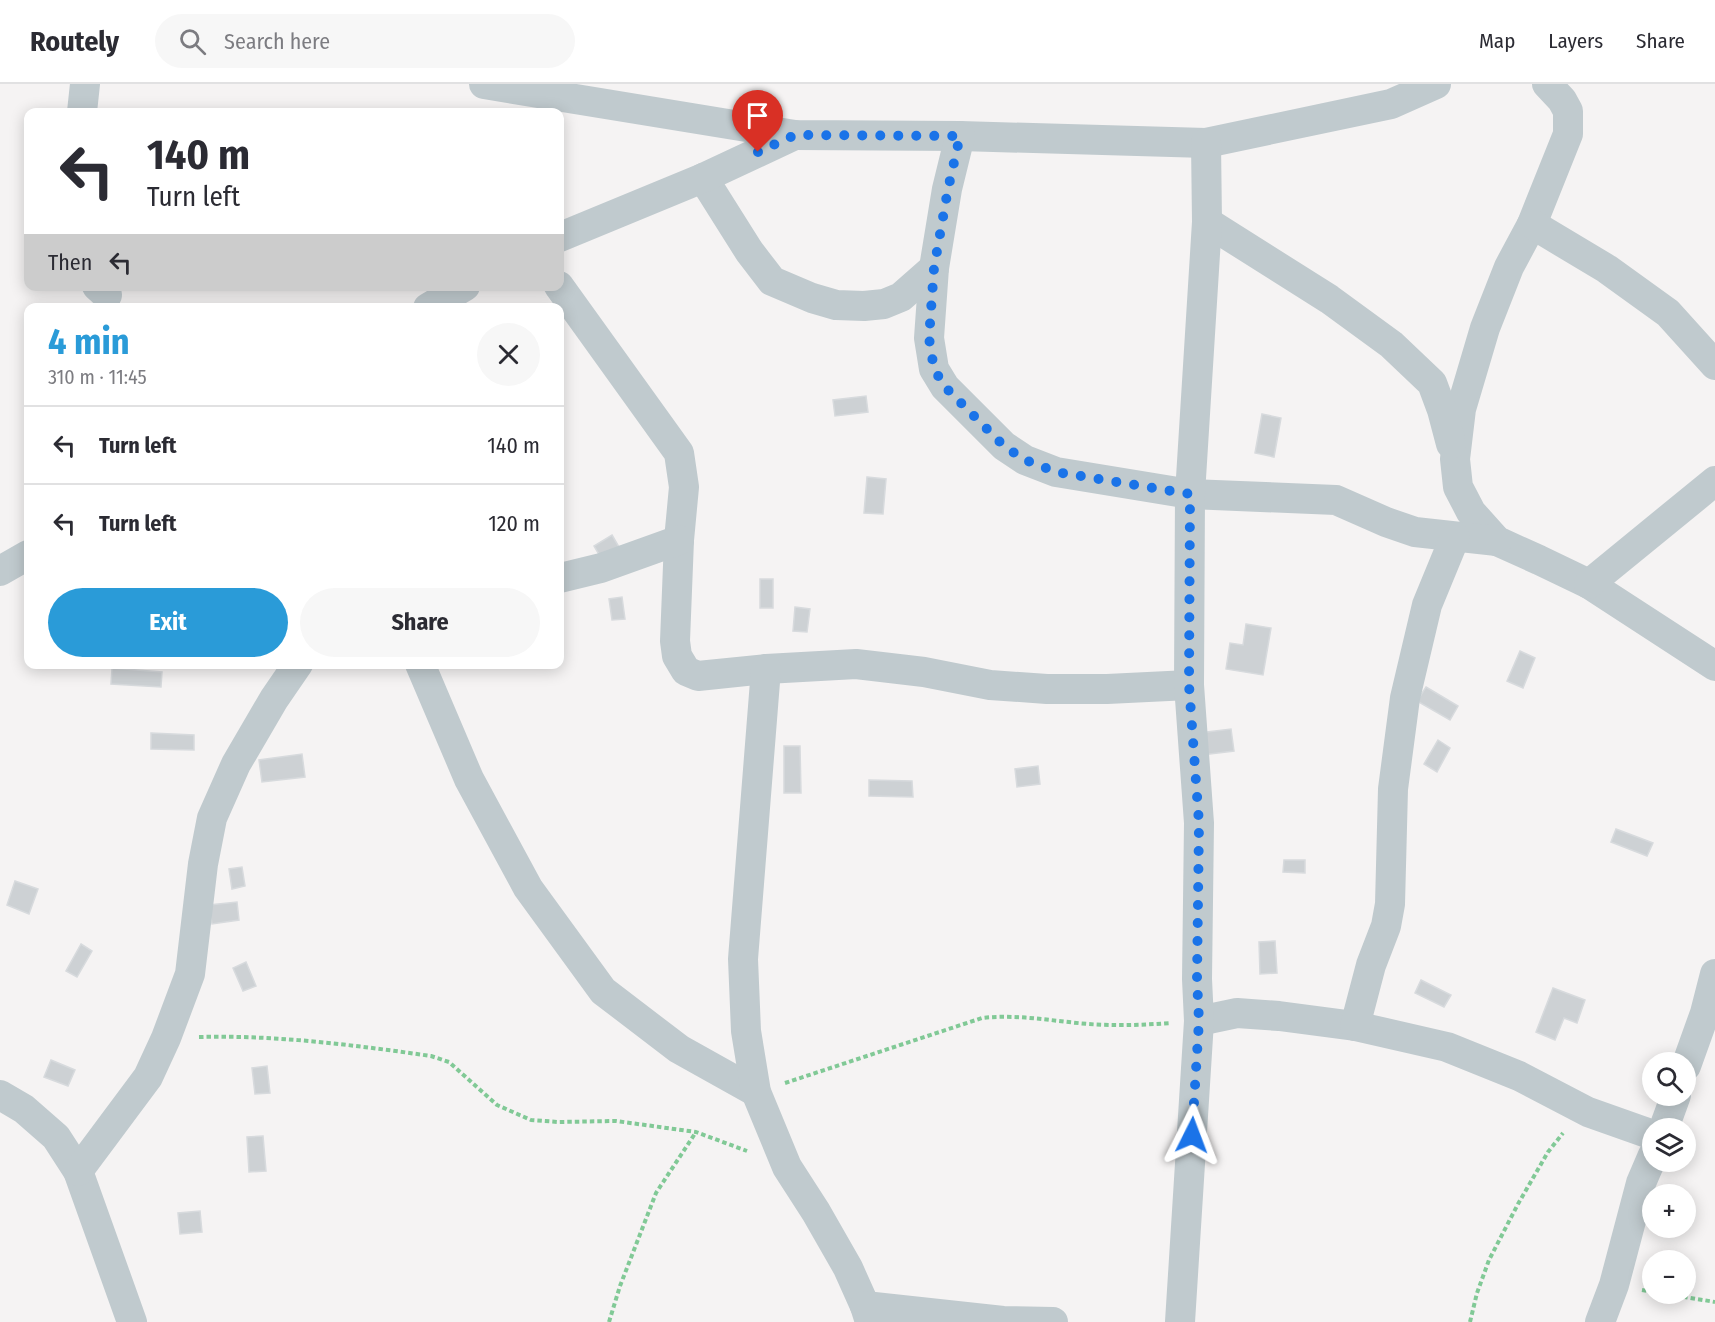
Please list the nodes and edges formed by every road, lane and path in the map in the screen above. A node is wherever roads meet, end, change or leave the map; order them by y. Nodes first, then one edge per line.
1 (85, 84) edge
2 (484, 84) edge
3 (1436, 84) edge
4 (1547, 84) edge
5 (82, 108) edge
6 (795, 135) junction
7 (960, 136) junction
8 (1206, 143) junction
9 (703, 178) junction
10 (1208, 222) junction
11 (1532, 224) junction
12 (564, 235) edge
13 (934, 268) junction
14 (457, 291) edge
15 (563, 291) edge
16 (436, 303) edge
17 (1715, 365) edge
18 (1455, 459) junction
19 (1715, 481) edge
20 (1190, 494) junction
21 (1455, 537) junction
22 (679, 540) junction
23 (1497, 541) junction
24 (24, 557) edge
25 (0, 571) edge
26 (564, 577) edge
27 (1589, 584) junction
28 (1715, 666) edge
29 (295, 669) edge
30 (422, 669) edge
31 (766, 669) junction
32 (1189, 685) junction
33 (1715, 974) edge
34 (1197, 979) junction
35 (1236, 1013) junction
36 (1710, 1014) edge
37 (1199, 1021) junction
38 (1355, 1026) junction
39 (166, 1038) junction
40 (1692, 1052) edge
41 (756, 1092) junction
42 (0, 1095) edge
43 (1588, 1112) junction
44 (696, 1132) junction
45 (1642, 1132) edge
46 (787, 1167) junction
47 (78, 1171) junction
48 (1646, 1172) edge
49 (1696, 1299) edge
50 (1715, 1302) edge
51 (868, 1314) edge
52 (132, 1322) edge
53 (609, 1322) edge
54 (1053, 1322) edge
55 (1180, 1322) edge
56 (1470, 1322) edge
57 (1600, 1322) edge

1 - 5 street
2 - 6 street
3 - 8 street
4 - 11 street
6 - 7 street
6 - 9 street
7 - 8 street
7 - 13 street
8 - 10 street
9 - 12 street
9 - 13 street
10 - 18 street
10 - 20 street
11 - 17 street
11 - 18 street
13 - 20 street
14 - 16 street
15 - 22 street
18 - 23 street
19 - 27 street
20 - 21 street
20 - 32 street
21 - 23 street
21 - 38 street
22 - 26 street
22 - 31 street
23 - 27 street
24 - 25 street
27 - 28 street
29 - 39 street
30 - 41 street
31 - 32 street
31 - 41 street
32 - 34 street
33 - 36 street
34 - 35 street
34 - 37 street
35 - 37 street
35 - 38 street
36 - 40 street
37 - 41 path
37 - 55 street
38 - 43 street
39 - 44 path
39 - 47 street
41 - 46 street
42 - 47 street
43 - 45 street
43 - 56 path
44 - 46 path
44 - 53 path
46 - 51 street
47 - 52 street
48 - 57 street
49 - 50 path
51 - 54 street

